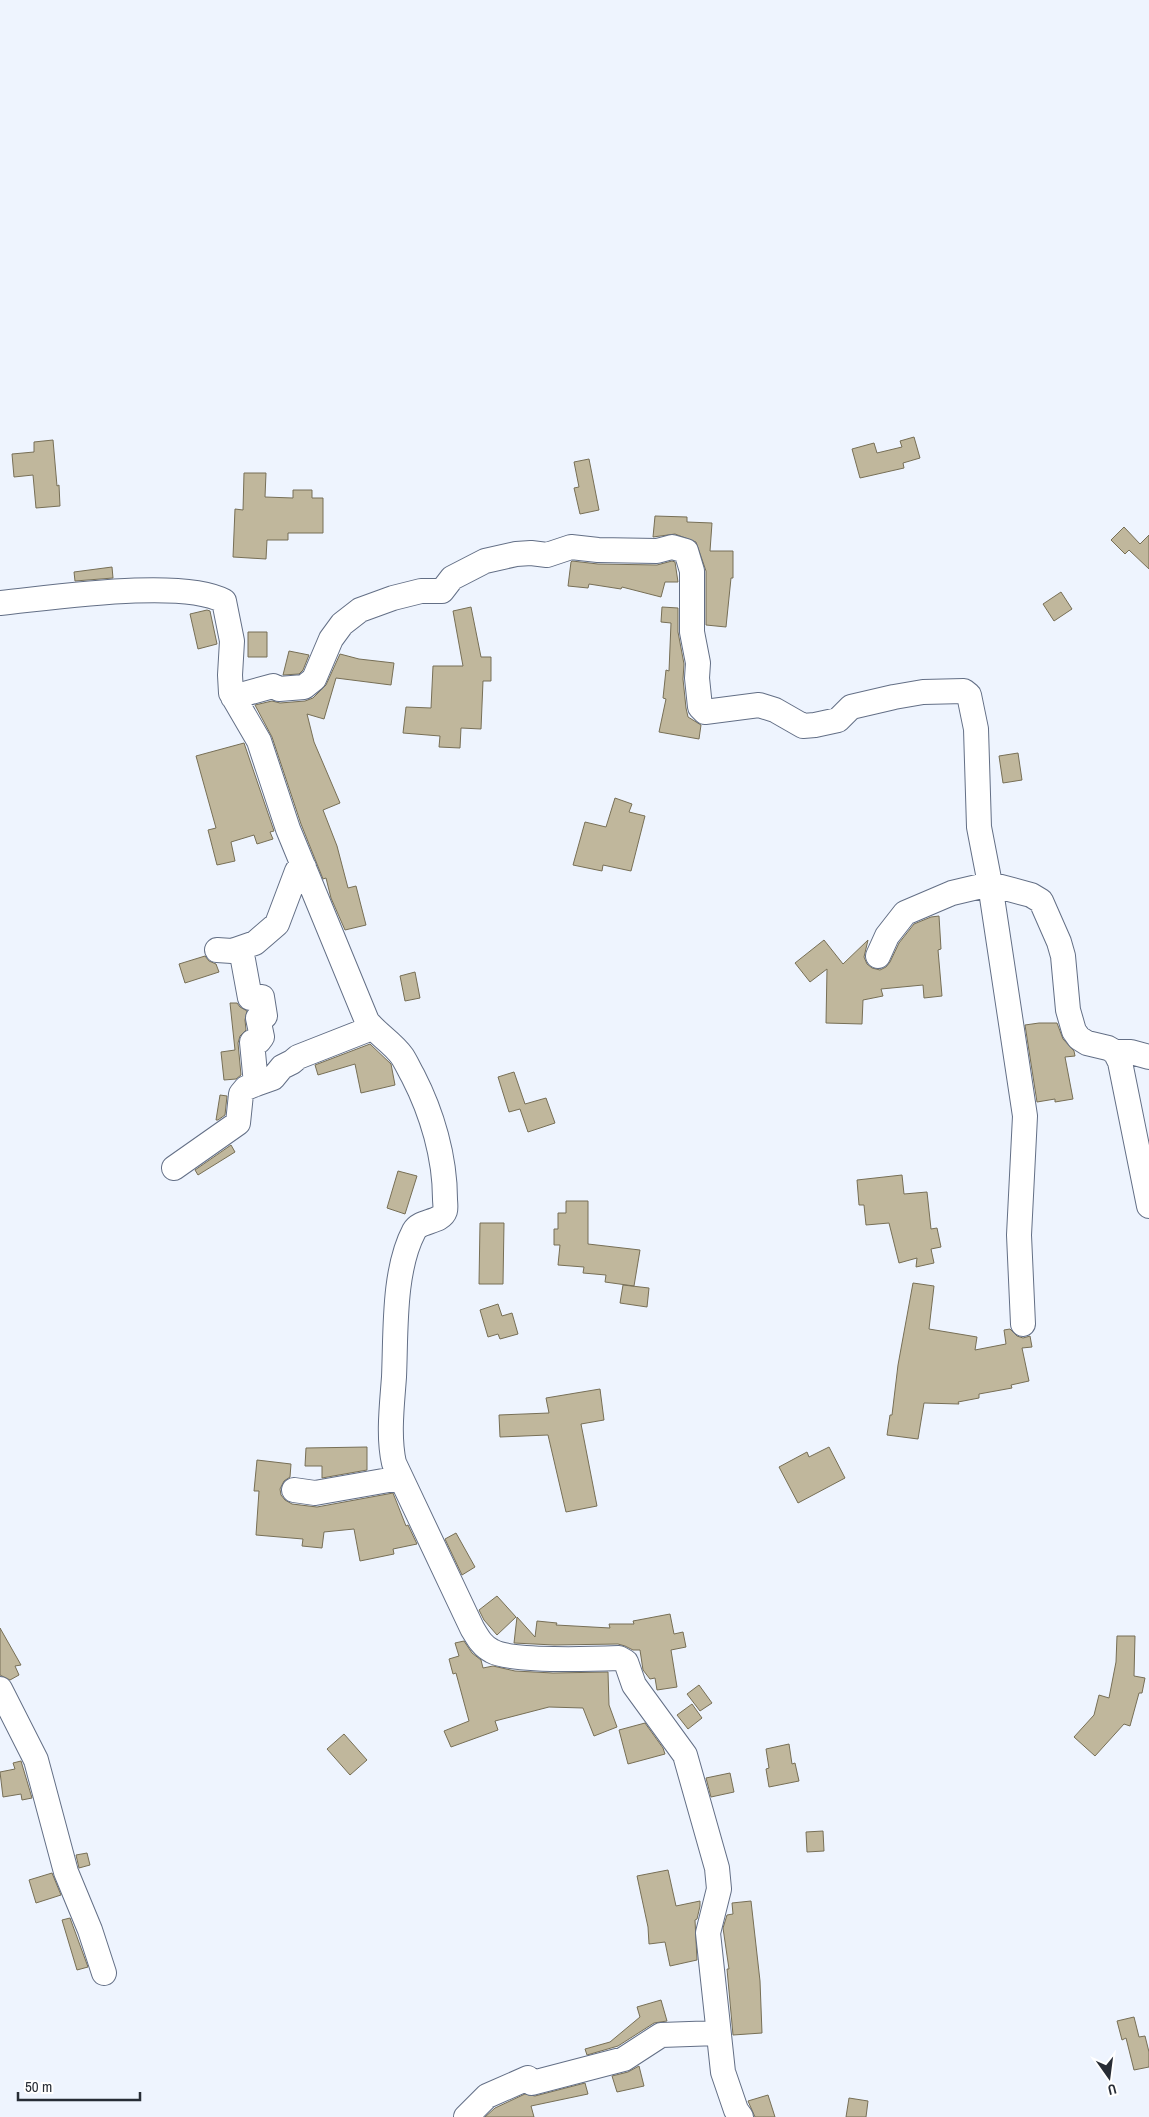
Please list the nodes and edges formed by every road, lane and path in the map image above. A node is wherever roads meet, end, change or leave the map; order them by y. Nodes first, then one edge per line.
1 (0, 603) edge
2 (233, 696) junction
3 (304, 867) junction
4 (990, 884) junction
5 (241, 949) junction
6 (217, 950) dead end
7 (878, 956) dead end
8 (372, 1028) junction
9 (1115, 1052) junction
10 (1149, 1057) edge
11 (256, 1084) junction
12 (174, 1168) dead end
13 (1149, 1206) edge
14 (1023, 1324) dead end
15 (400, 1478) junction
16 (294, 1490) dead end
17 (0, 1689) edge
18 (104, 1974) dead end
19 (718, 2033) junction
20 (466, 2117) edge
21 (741, 2117) edge

1 - 2 street
2 - 3 street
2 - 4 street
3 - 5 street
3 - 8 street
4 - 7 street
4 - 9 street
4 - 14 street
5 - 6 street
5 - 11 street
8 - 11 street
8 - 15 street
9 - 10 street
9 - 13 street
11 - 12 street
15 - 16 street
15 - 19 street
17 - 18 street
19 - 20 street
19 - 21 street

